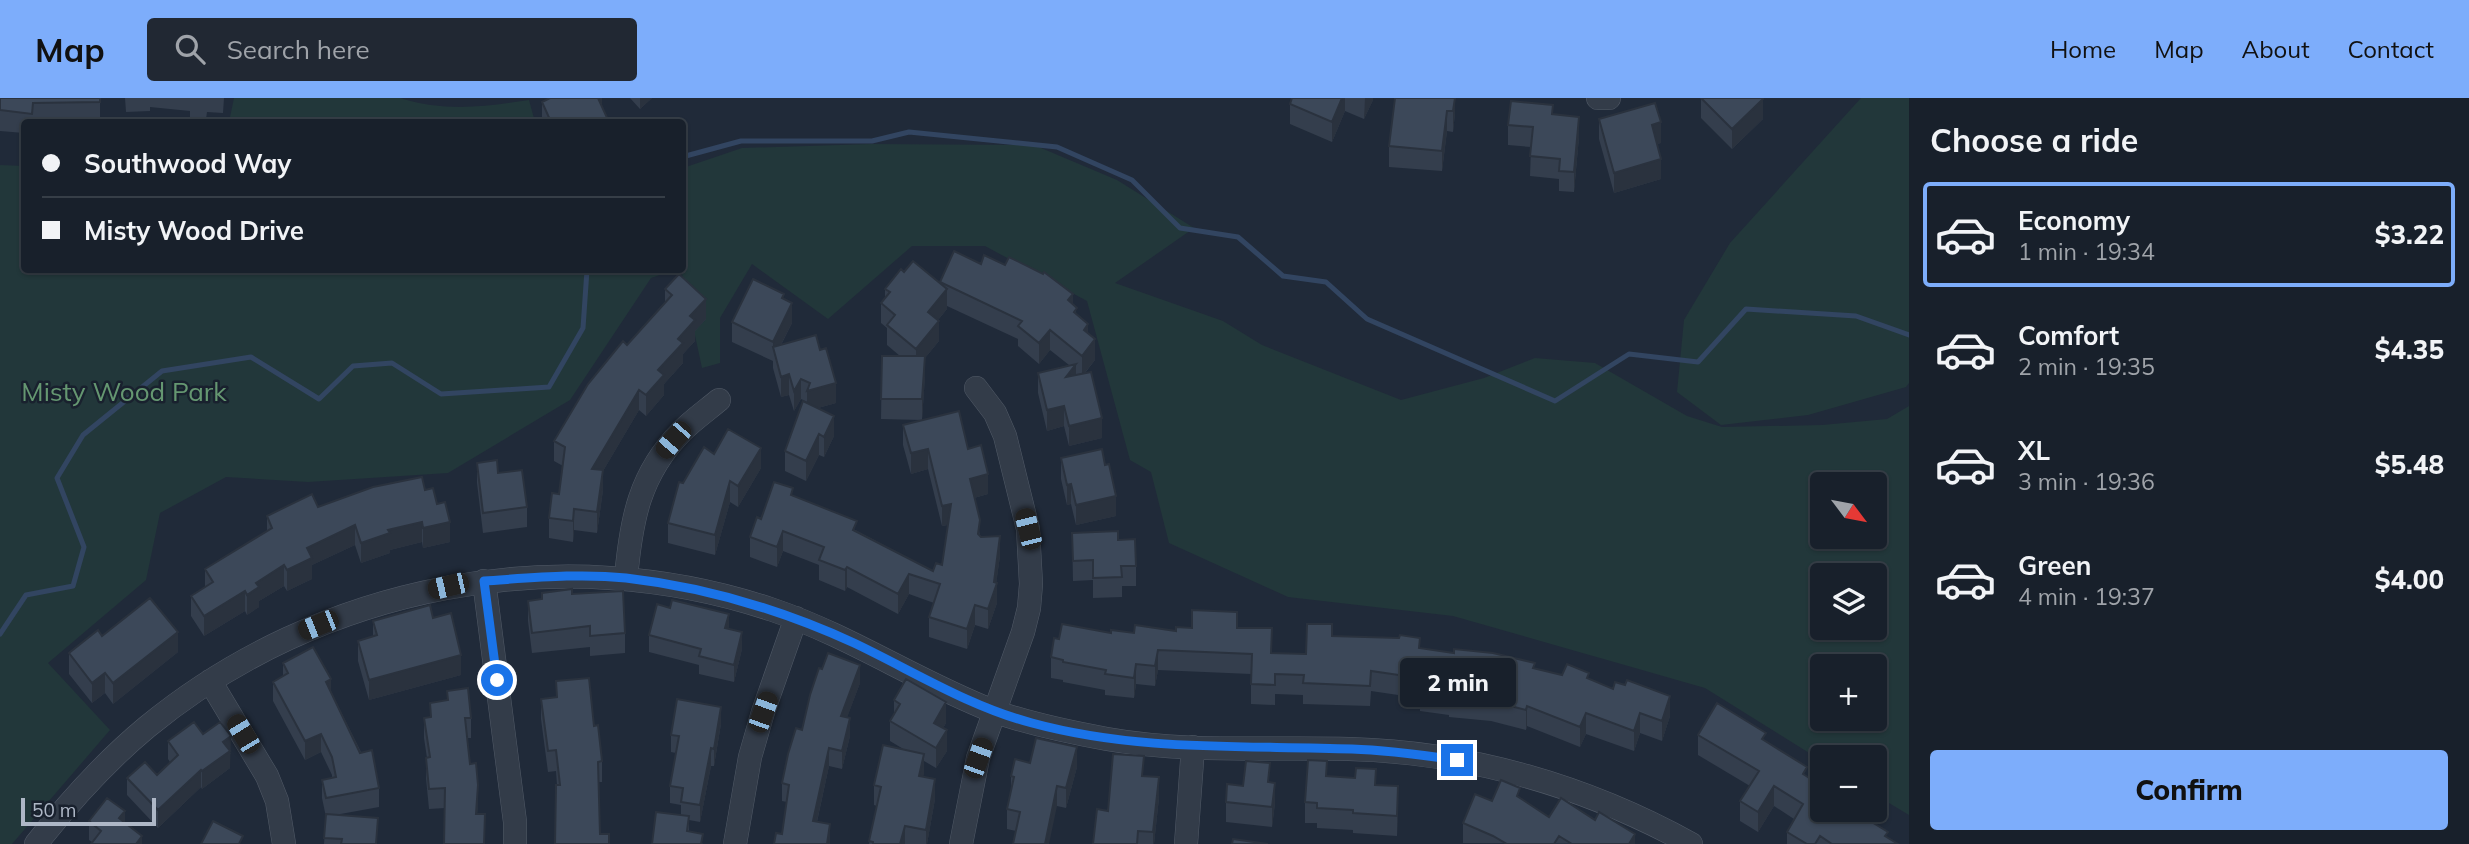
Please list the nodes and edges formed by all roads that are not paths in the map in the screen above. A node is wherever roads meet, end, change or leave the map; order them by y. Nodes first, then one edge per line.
1 (1598, 98) edge
2 (1609, 98) edge
3 (976, 388) dead end
4 (719, 400) dead end
5 (626, 578) junction
6 (484, 581) junction
7 (796, 618) junction
8 (210, 681) junction
9 (995, 711) junction
10 (1192, 747) junction
11 (36, 844) edge
12 (284, 844) edge
13 (515, 844) edge
14 (736, 844) edge
15 (961, 844) edge
16 (1185, 844) edge
17 (1691, 844) edge

1 - 2 street
3 - 9 street
4 - 5 street
5 - 6 street
5 - 7 street
6 - 8 street
6 - 13 street
7 - 9 street
7 - 14 street
8 - 11 street
8 - 12 street
9 - 10 street
9 - 15 street
10 - 16 street
10 - 17 street

